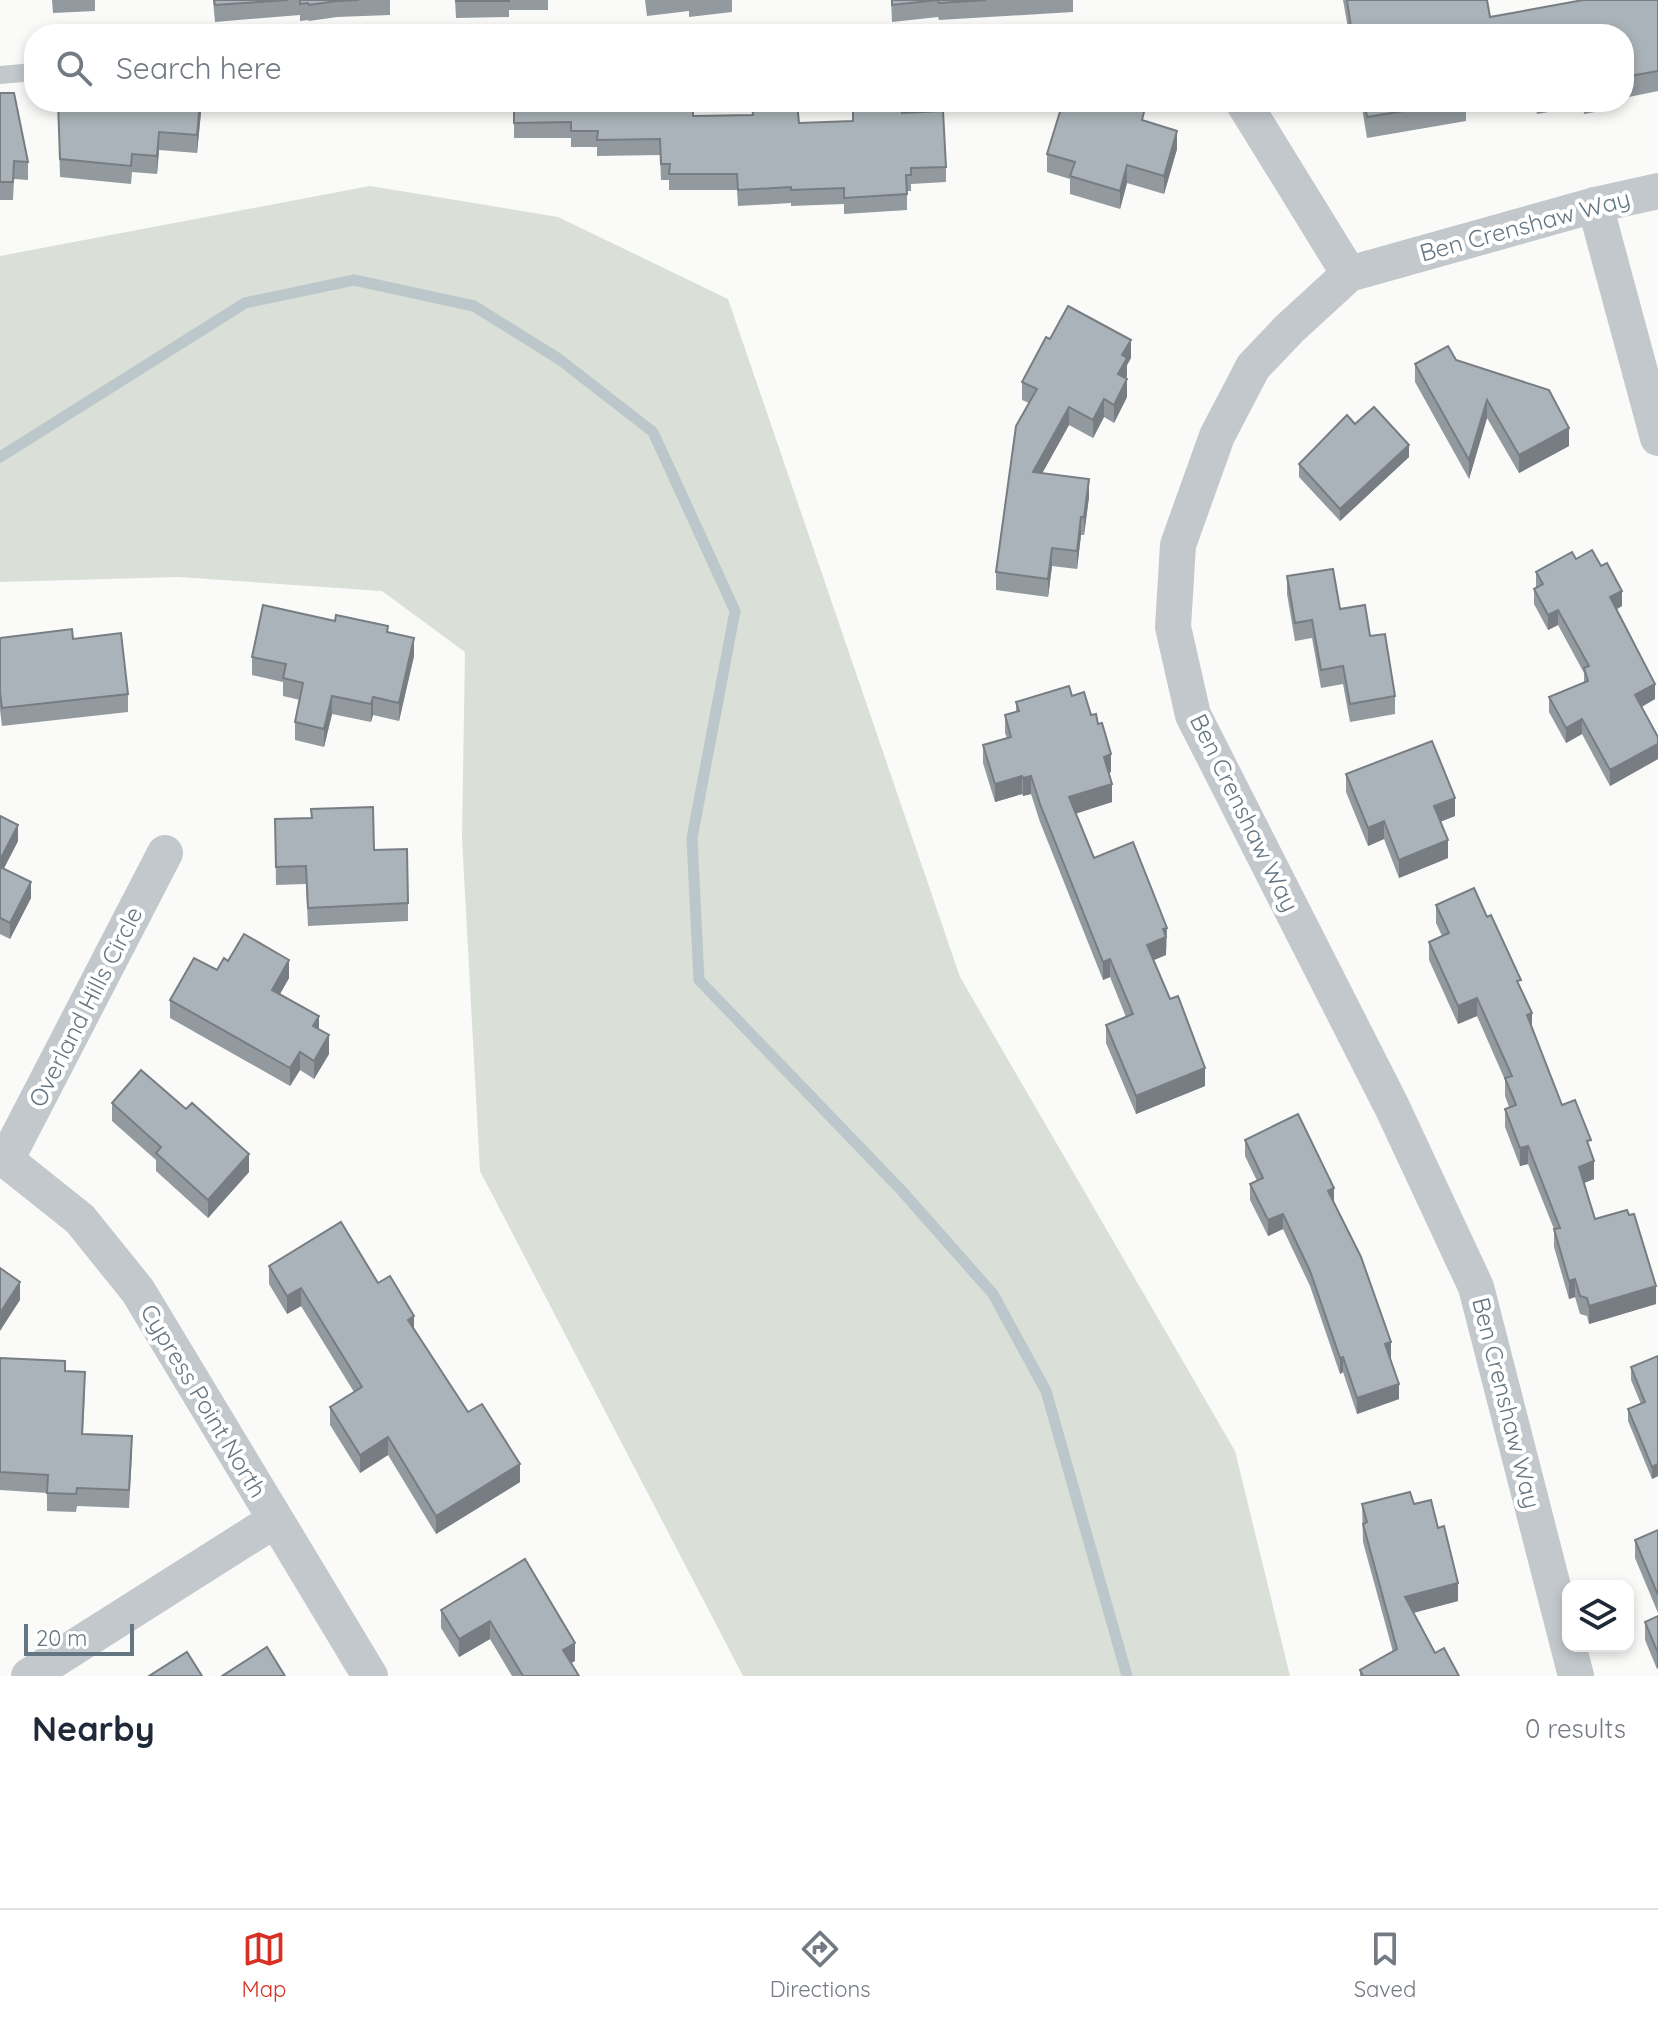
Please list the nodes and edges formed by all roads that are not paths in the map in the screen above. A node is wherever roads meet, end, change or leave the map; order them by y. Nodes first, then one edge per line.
1 (24, 73) edge
2 (0, 75) edge
3 (1249, 112) edge
4 (1658, 191) edge
5 (1595, 205) junction
6 (1349, 274) junction
7 (1658, 438) edge
8 (165, 853) dead end
9 (3, 1159) edge
10 (275, 1520) junction
11 (29, 1676) edge
12 (370, 1676) edge
13 (1576, 1676) edge

1 - 2 lane
3 - 6 street
4 - 5 street, Ben Crenshaw Way
5 - 6 street, Ben Crenshaw Way
5 - 7 street
6 - 13 street, Ben Crenshaw Way
8 - 9 street, Overland Hills Circle
9 - 10 street, Cypress Point North
10 - 11 street
10 - 12 street, Cypress Point North

